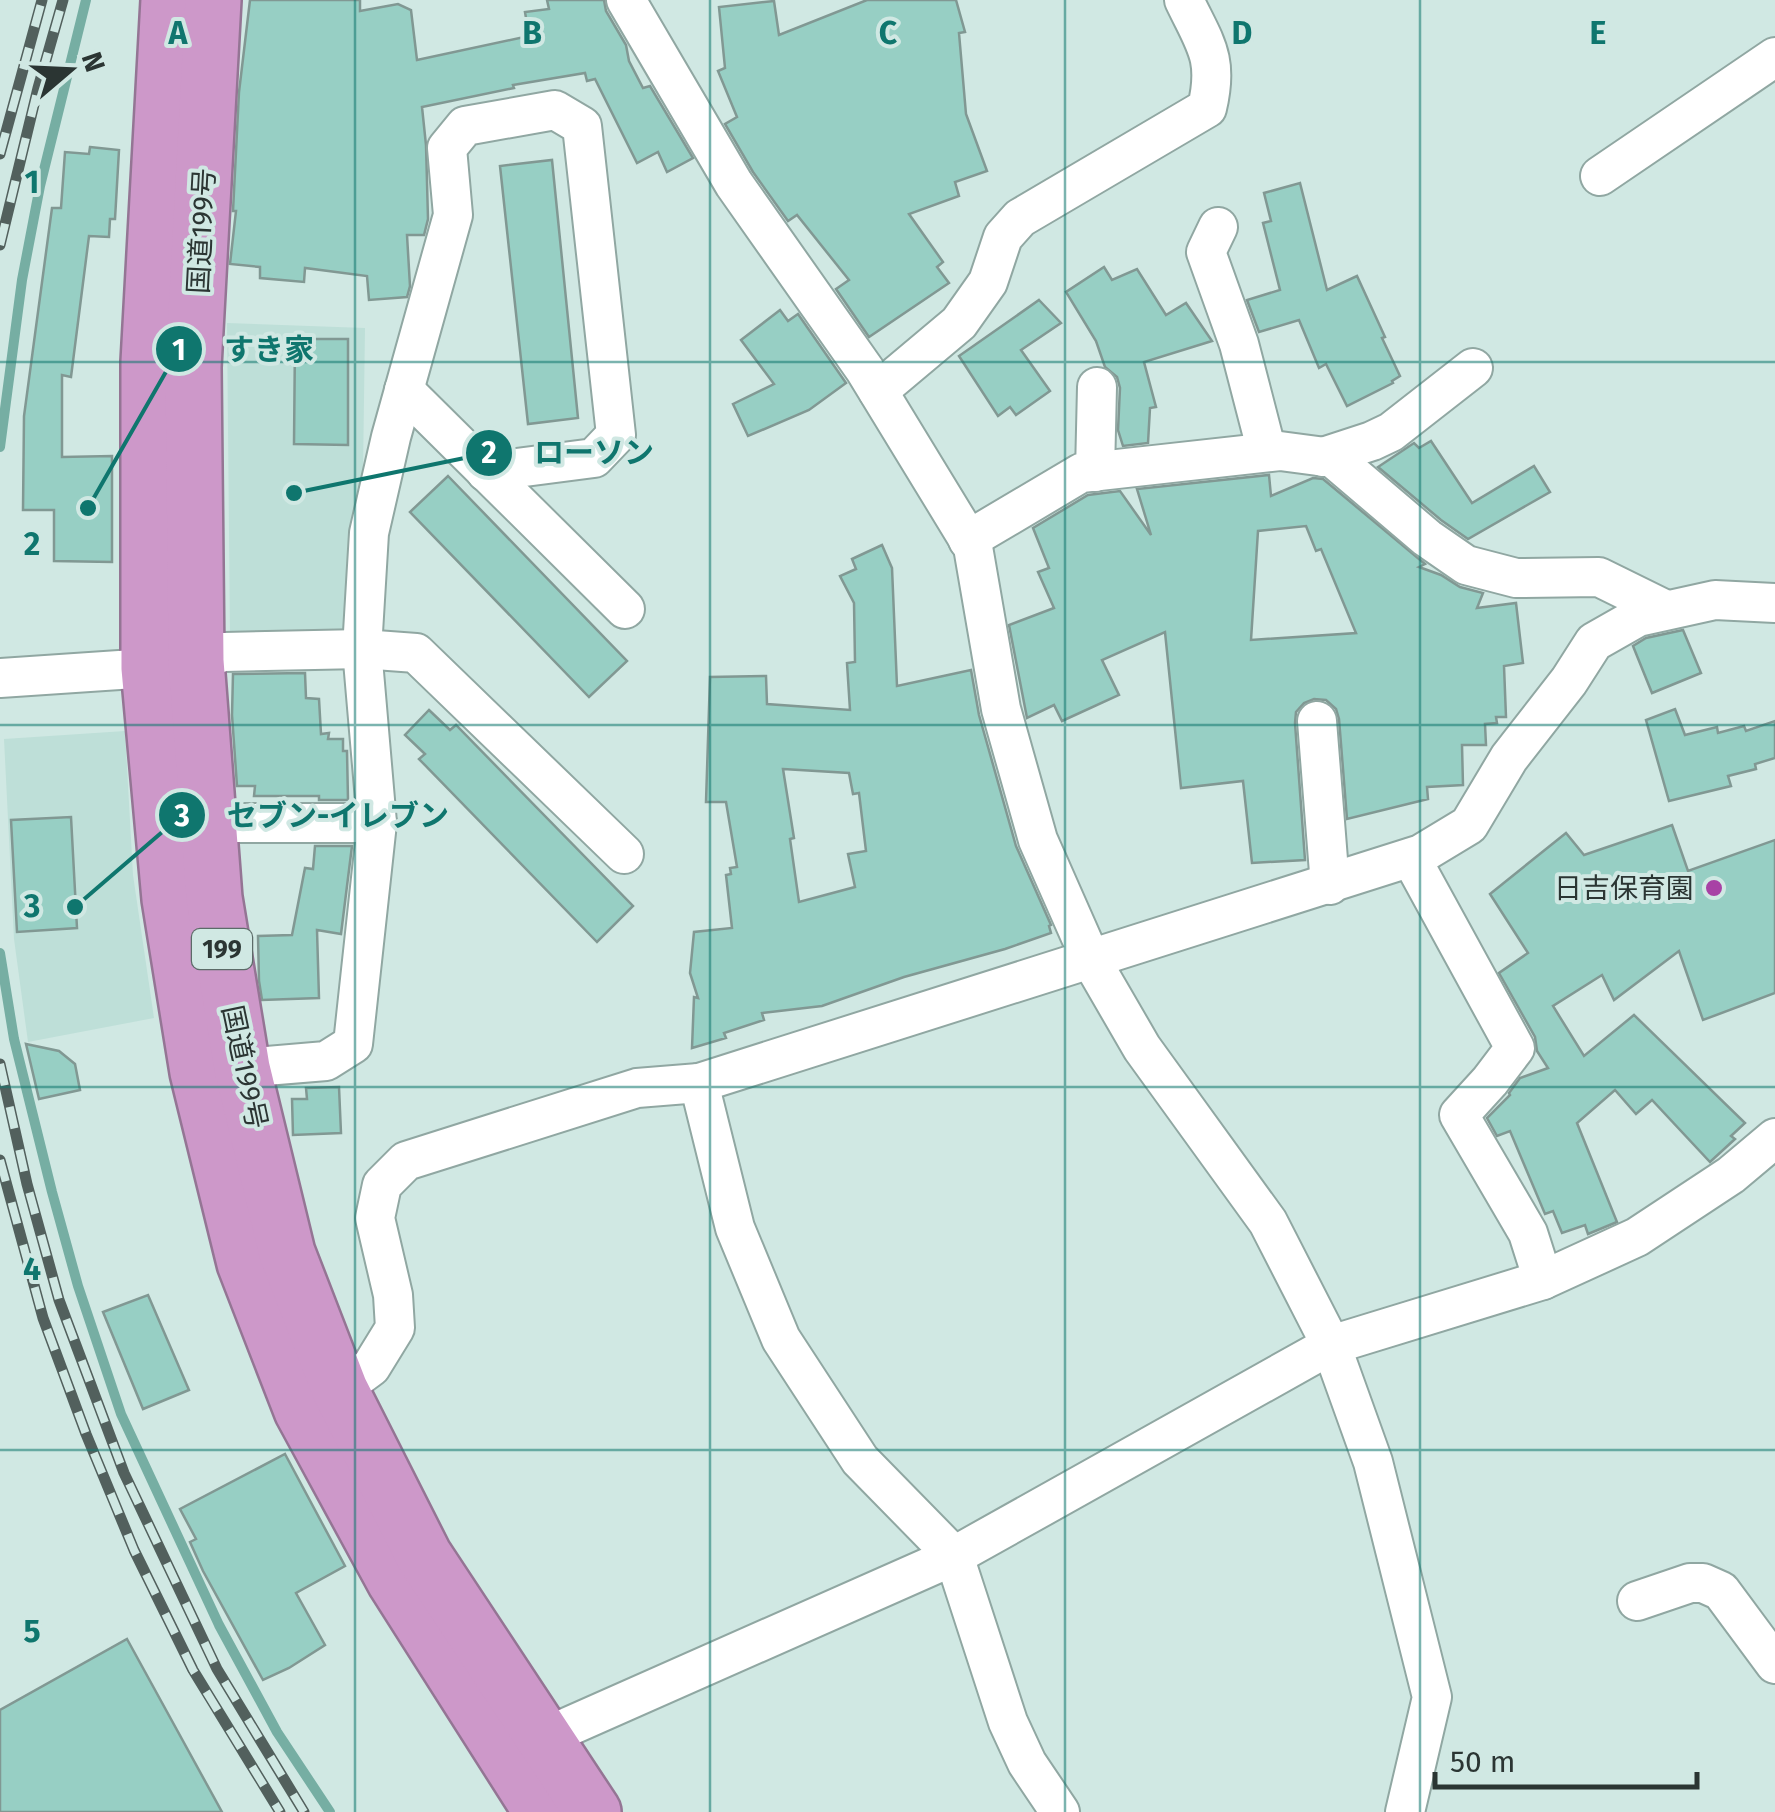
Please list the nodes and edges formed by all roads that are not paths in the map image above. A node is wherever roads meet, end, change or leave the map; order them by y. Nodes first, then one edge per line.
1 (169, 0) edge
2 (213, 0) edge
3 (626, 0) edge
4 (1184, 0) edge
5 (1775, 57) edge
6 (1600, 176) dead end
7 (1218, 227) dead end
8 (1474, 368) dead end
9 (1097, 387) dead end
10 (404, 390) junction
11 (878, 392) junction
12 (1267, 452) junction
13 (1323, 456) junction
14 (486, 472) junction
15 (1095, 472) junction
16 (968, 540) junction
17 (1775, 603) edge
18 (625, 609) dead end
19 (1666, 610) junction
20 (362, 649) junction
21 (172, 664) junction
22 (0, 678) edge
23 (1317, 721) dead end
24 (186, 823) junction
25 (377, 823) junction
26 (624, 854) dead end
27 (1411, 858) junction
28 (1330, 884) junction
29 (1091, 960) junction
30 (220, 1070) junction
31 (699, 1083) junction
32 (1775, 1138) edge
33 (1543, 1280) junction
34 (1331, 1344) junction
35 (321, 1400) junction
36 (954, 1556) junction
37 (1637, 1602) dead end
38 (1775, 1664) edge
39 (526, 1748) junction
40 (542, 1812) edge
41 (594, 1812) edge
42 (1060, 1812) edge
43 (1404, 1812) edge

1 - 21 highway, 国道199号 / 199
2 - 21 highway, 国道199号 / 199
3 - 11 street
4 - 11 street
5 - 6 street
7 - 12 street
8 - 13 street
9 - 15 street
10 - 14 street
10 - 14 street
10 - 20 street
11 - 16 street
12 - 13 street
12 - 15 street
13 - 19 street
14 - 18 street
15 - 16 street
16 - 29 street
17 - 19 street
19 - 27 street
20 - 21 street
20 - 25 street
20 - 26 street
21 - 22 street
21 - 24 highway, 国道199号 / 199
23 - 28 street
24 - 25 street
24 - 30 highway, 国道199号 / 199
25 - 30 street
27 - 28 street
27 - 33 street
28 - 29 street
29 - 31 street
29 - 34 street
30 - 35 highway, 国道199号 / 199
31 - 35 street
31 - 36 street
32 - 33 street
33 - 34 street
34 - 36 street
34 - 43 street
35 - 39 highway, 国道199号 / 199
36 - 39 street
36 - 42 street
37 - 38 street
39 - 40 highway, 国道199号 / 199
39 - 41 highway, 国道199号 / 199

